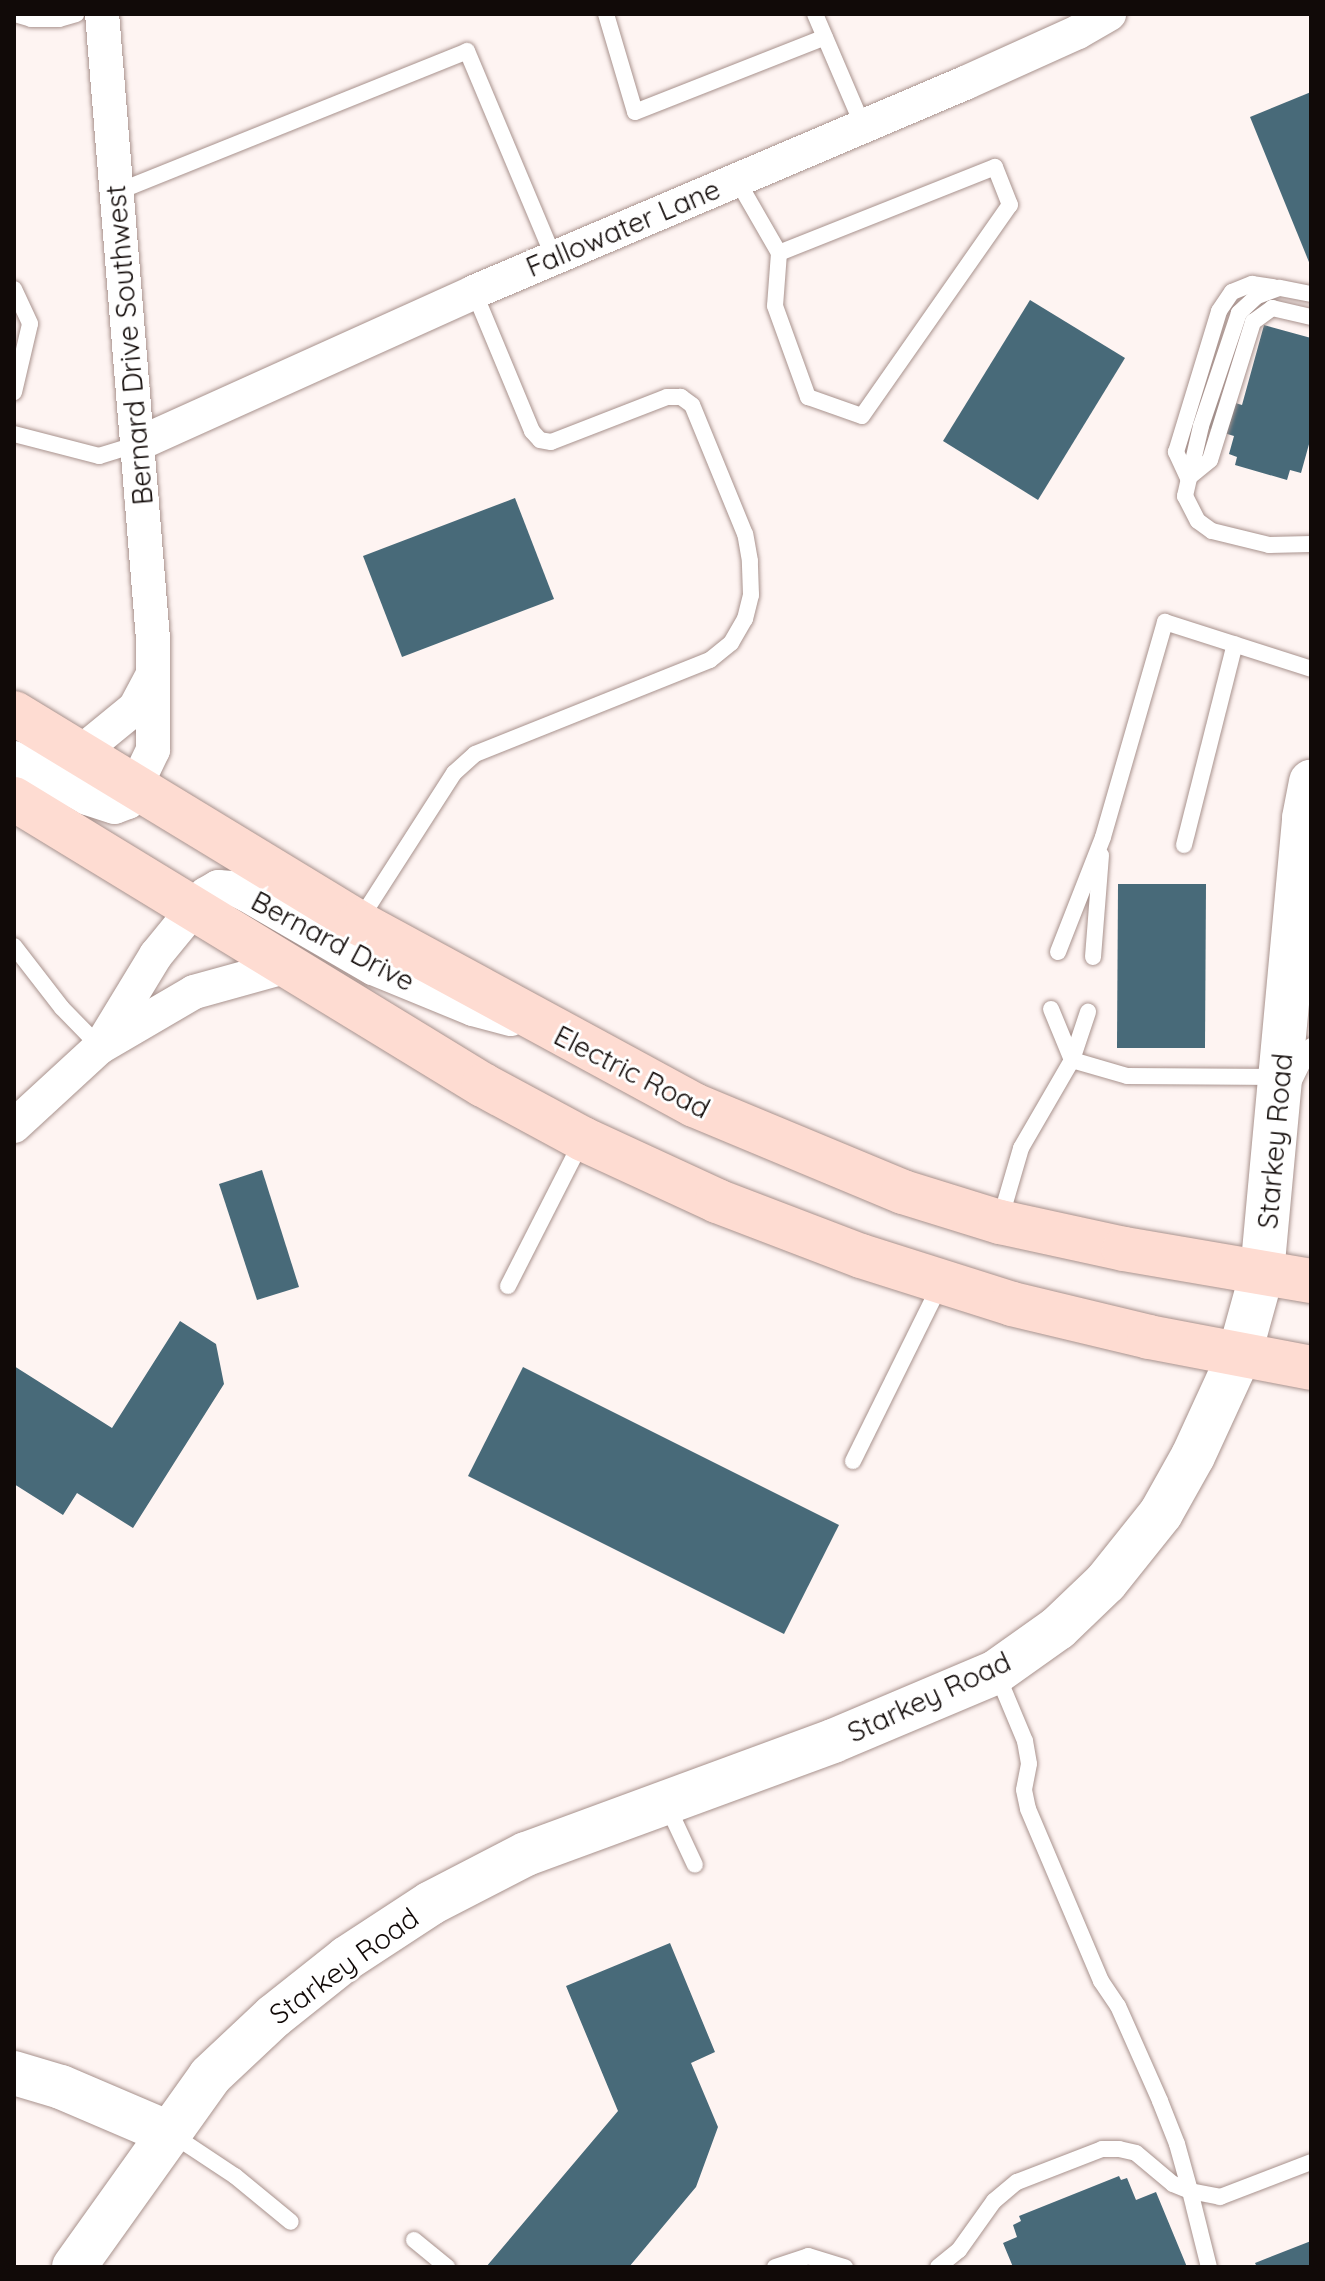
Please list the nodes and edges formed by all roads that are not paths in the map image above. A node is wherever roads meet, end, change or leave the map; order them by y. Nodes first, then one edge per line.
1 (15, 14) edge
2 (76, 14) edge
3 (102, 14) edge
4 (606, 14) edge
5 (815, 14) edge
6 (1109, 14) edge
7 (825, 37) junction
8 (863, 126) junction
9 (737, 180) junction
10 (117, 192) junction
11 (779, 253) junction
12 (554, 258) junction
13 (14, 289) edge
14 (474, 292) junction
15 (1311, 294) edge
16 (1311, 317) edge
17 (14, 392) edge
18 (14, 434) edge
19 (138, 444) junction
20 (1188, 478) junction
21 (1311, 544) edge
22 (1235, 644) junction
23 (1311, 669) edge
24 (152, 675) junction
25 (14, 713) edge
26 (80, 753) junction
27 (14, 758) edge
28 (1311, 782) edge
29 (137, 788) junction
30 (14, 799) edge
31 (1103, 837) junction
32 (1184, 845) dead end
33 (1305, 878) edge
34 (194, 909) junction
35 (359, 923) junction
36 (14, 946) edge
37 (1058, 952) dead end
38 (1093, 957) dead end
39 (288, 966) junction
40 (1051, 1009) dead end
41 (1088, 1012) dead end
42 (547, 1028) junction
43 (1311, 1046) edge
44 (100, 1047) junction
45 (1072, 1060) junction
46 (1279, 1098) junction
47 (14, 1126) edge
48 (583, 1139) junction
49 (1000, 1222) junction
50 (1262, 1273) junction
51 (941, 1281) junction
52 (1311, 1281) edge
53 (508, 1286) dead end
54 (1239, 1356) junction
55 (1311, 1368) edge
56 (853, 1461) dead end
57 (996, 1672) junction
58 (665, 1802) junction
59 (695, 1865) dead end
60 (14, 2073) edge
61 (169, 2133) junction
62 (1311, 2162) edge
63 (1190, 2191) junction
64 (291, 2222) dead end
65 (414, 2240) dead end
66 (74, 2267) edge
67 (447, 2267) edge
68 (775, 2267) edge
69 (845, 2267) edge
70 (938, 2267) edge
71 (1209, 2267) edge

1 - 2 lane
3 - 10 street, Bernard Drive Southwest
4 - 7 lane
5 - 7 lane
6 - 8 street, Fallowater Lane
7 - 8 lane
8 - 9 street, Fallowater Lane
9 - 11 lane
9 - 12 street, Fallowater Lane
10 - 12 lane
10 - 19 street, Bernard Drive Southwest
11 - 11 lane
12 - 14 street, Fallowater Lane
13 - 17 lane
14 - 19 street, Fallowater Lane
14 - 35 lane
15 - 20 lane
16 - 20 lane
18 - 19 lane
19 - 24 street, Bernard Drive Southwest
20 - 21 lane
22 - 23 lane
22 - 31 lane
22 - 32 lane
24 - 26 street, Bernard Drive Southwest
24 - 29 street, Bernard Drive Southwest
25 - 26 main road, Electric Road
26 - 29 main road, Electric Road
27 - 29 street
28 - 33 main road, Starkey Road
29 - 35 main road, Electric Road
30 - 34 main road
31 - 37 lane
31 - 38 lane
33 - 46 main road, Starkey Road
34 - 39 main road
34 - 42 street, Bernard Drive
34 - 44 street, Bernard Drive
35 - 42 main road, Electric Road
36 - 44 lane
39 - 44 street, Bernard Drive
39 - 48 main road
40 - 45 lane
41 - 45 lane
42 - 49 main road, Electric Road
43 - 46 lane
44 - 47 street, Bernard Drive
45 - 46 lane
45 - 49 lane
46 - 50 main road, Starkey Road
48 - 51 main road
48 - 53 lane
49 - 50 main road, Electric Road
50 - 52 main road, Electric Road
50 - 54 main road, Starkey Road
51 - 54 main road
51 - 56 lane
54 - 55 main road
54 - 57 main road, Starkey Road
57 - 58 main road, Starkey Road
57 - 63 lane
58 - 59 lane
58 - 61 main road, Starkey Road
60 - 61 main road
61 - 64 lane
61 - 66 main road, Starkey Road
62 - 63 lane
63 - 70 lane
63 - 71 lane
65 - 67 lane
68 - 69 lane

